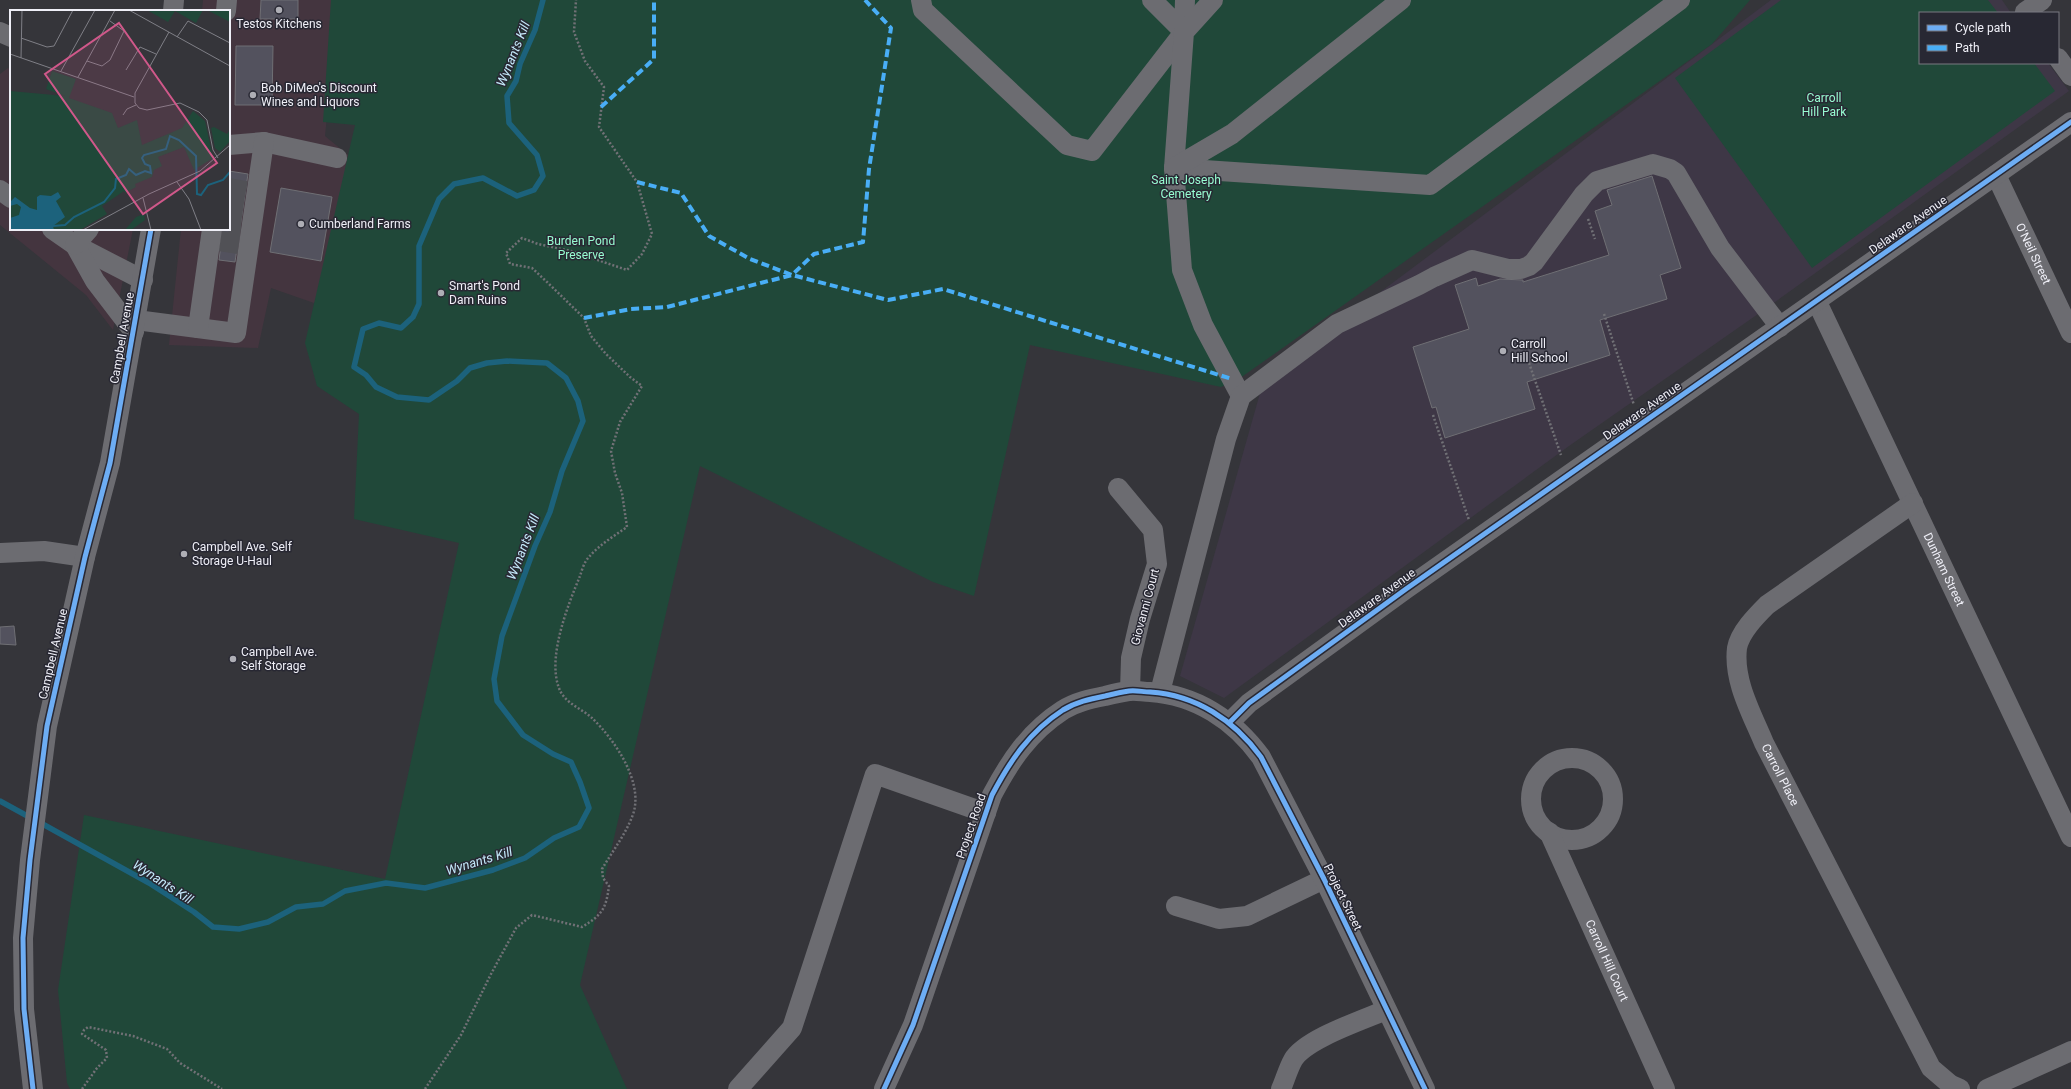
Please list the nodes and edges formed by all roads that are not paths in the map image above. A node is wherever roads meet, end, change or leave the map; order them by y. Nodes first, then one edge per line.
1 (174, 0) edge
2 (921, 0) edge
3 (1152, 0) edge
4 (1185, 0) edge
5 (1213, 0) edge
6 (1401, 0) edge
7 (1680, 0) edge
8 (2042, 0) edge
9 (2022, 8) edge
10 (173, 10) edge
11 (0, 32) edge
12 (1184, 32) junction
13 (10, 37) edge
14 (2059, 59) edge
15 (2071, 76) edge
16 (2071, 122) edge
17 (264, 142) junction
18 (230, 145) edge
19 (336, 158) dead end
20 (1174, 168) junction
21 (1996, 175) junction
22 (0, 190) edge
23 (10, 197) edge
24 (239, 223) edge
25 (53, 230) edge
26 (88, 230) edge
27 (151, 230) edge
28 (75, 245) junction
29 (143, 280) junction
30 (1817, 302) junction
31 (135, 326) junction
32 (1780, 327) junction
33 (198, 328) junction
34 (2071, 333) edge
35 (1241, 396) junction
36 (1118, 488) dead end
37 (1913, 503) junction
38 (0, 553) edge
39 (85, 558) junction
40 (1130, 691) junction
41 (1160, 692) junction
42 (1230, 722) junction
43 (986, 813) junction
44 (1548, 832) junction
45 (2071, 837) edge
46 (1324, 879) junction
47 (1176, 906) dead end
48 (1386, 1010) junction
49 (2071, 1051) edge
50 (33, 1089) edge
51 (738, 1089) edge
52 (884, 1089) edge
53 (1281, 1089) edge
54 (1425, 1089) edge
55 (1665, 1089) edge
56 (1960, 1089) edge
57 (1987, 1089) edge

1 - 10 street
2 - 12 street
3 - 12 street
4 - 12 street
5 - 12 street
6 - 20 street
7 - 20 street
8 - 9 street
11 - 13 street
12 - 20 street
14 - 15 street
16 - 21 street, Delaware Avenue
17 - 18 street
17 - 19 street
17 - 24 street
20 - 35 street
21 - 30 street, Delaware Avenue
21 - 34 street, O'Neil Street
22 - 23 street
24 - 33 street
24 - 33 street
25 - 28 street
26 - 28 street
27 - 29 street, Campbell Avenue
28 - 29 street
28 - 31 street
29 - 31 street, Campbell Avenue
30 - 32 street, Delaware Avenue
30 - 37 street, Dunham Street
31 - 33 street
31 - 39 street, Campbell Avenue
32 - 35 street
32 - 42 street, Delaware Avenue
35 - 41 street
36 - 40 street, Giovanni Court
37 - 45 street, Dunham Street
37 - 56 street, Carroll Place
38 - 39 street
39 - 50 street, Campbell Avenue
40 - 41 street, Project Road
40 - 43 street, Project Road
41 - 42 street, Project Road
42 - 46 street, Project Street
43 - 51 street
43 - 52 street, Project Road
44 - 44 street, Carroll Hill Court
44 - 55 street, Carroll Hill Court
46 - 47 street
46 - 48 street, Project Street
48 - 53 street
48 - 54 street, Project Street
49 - 57 street

